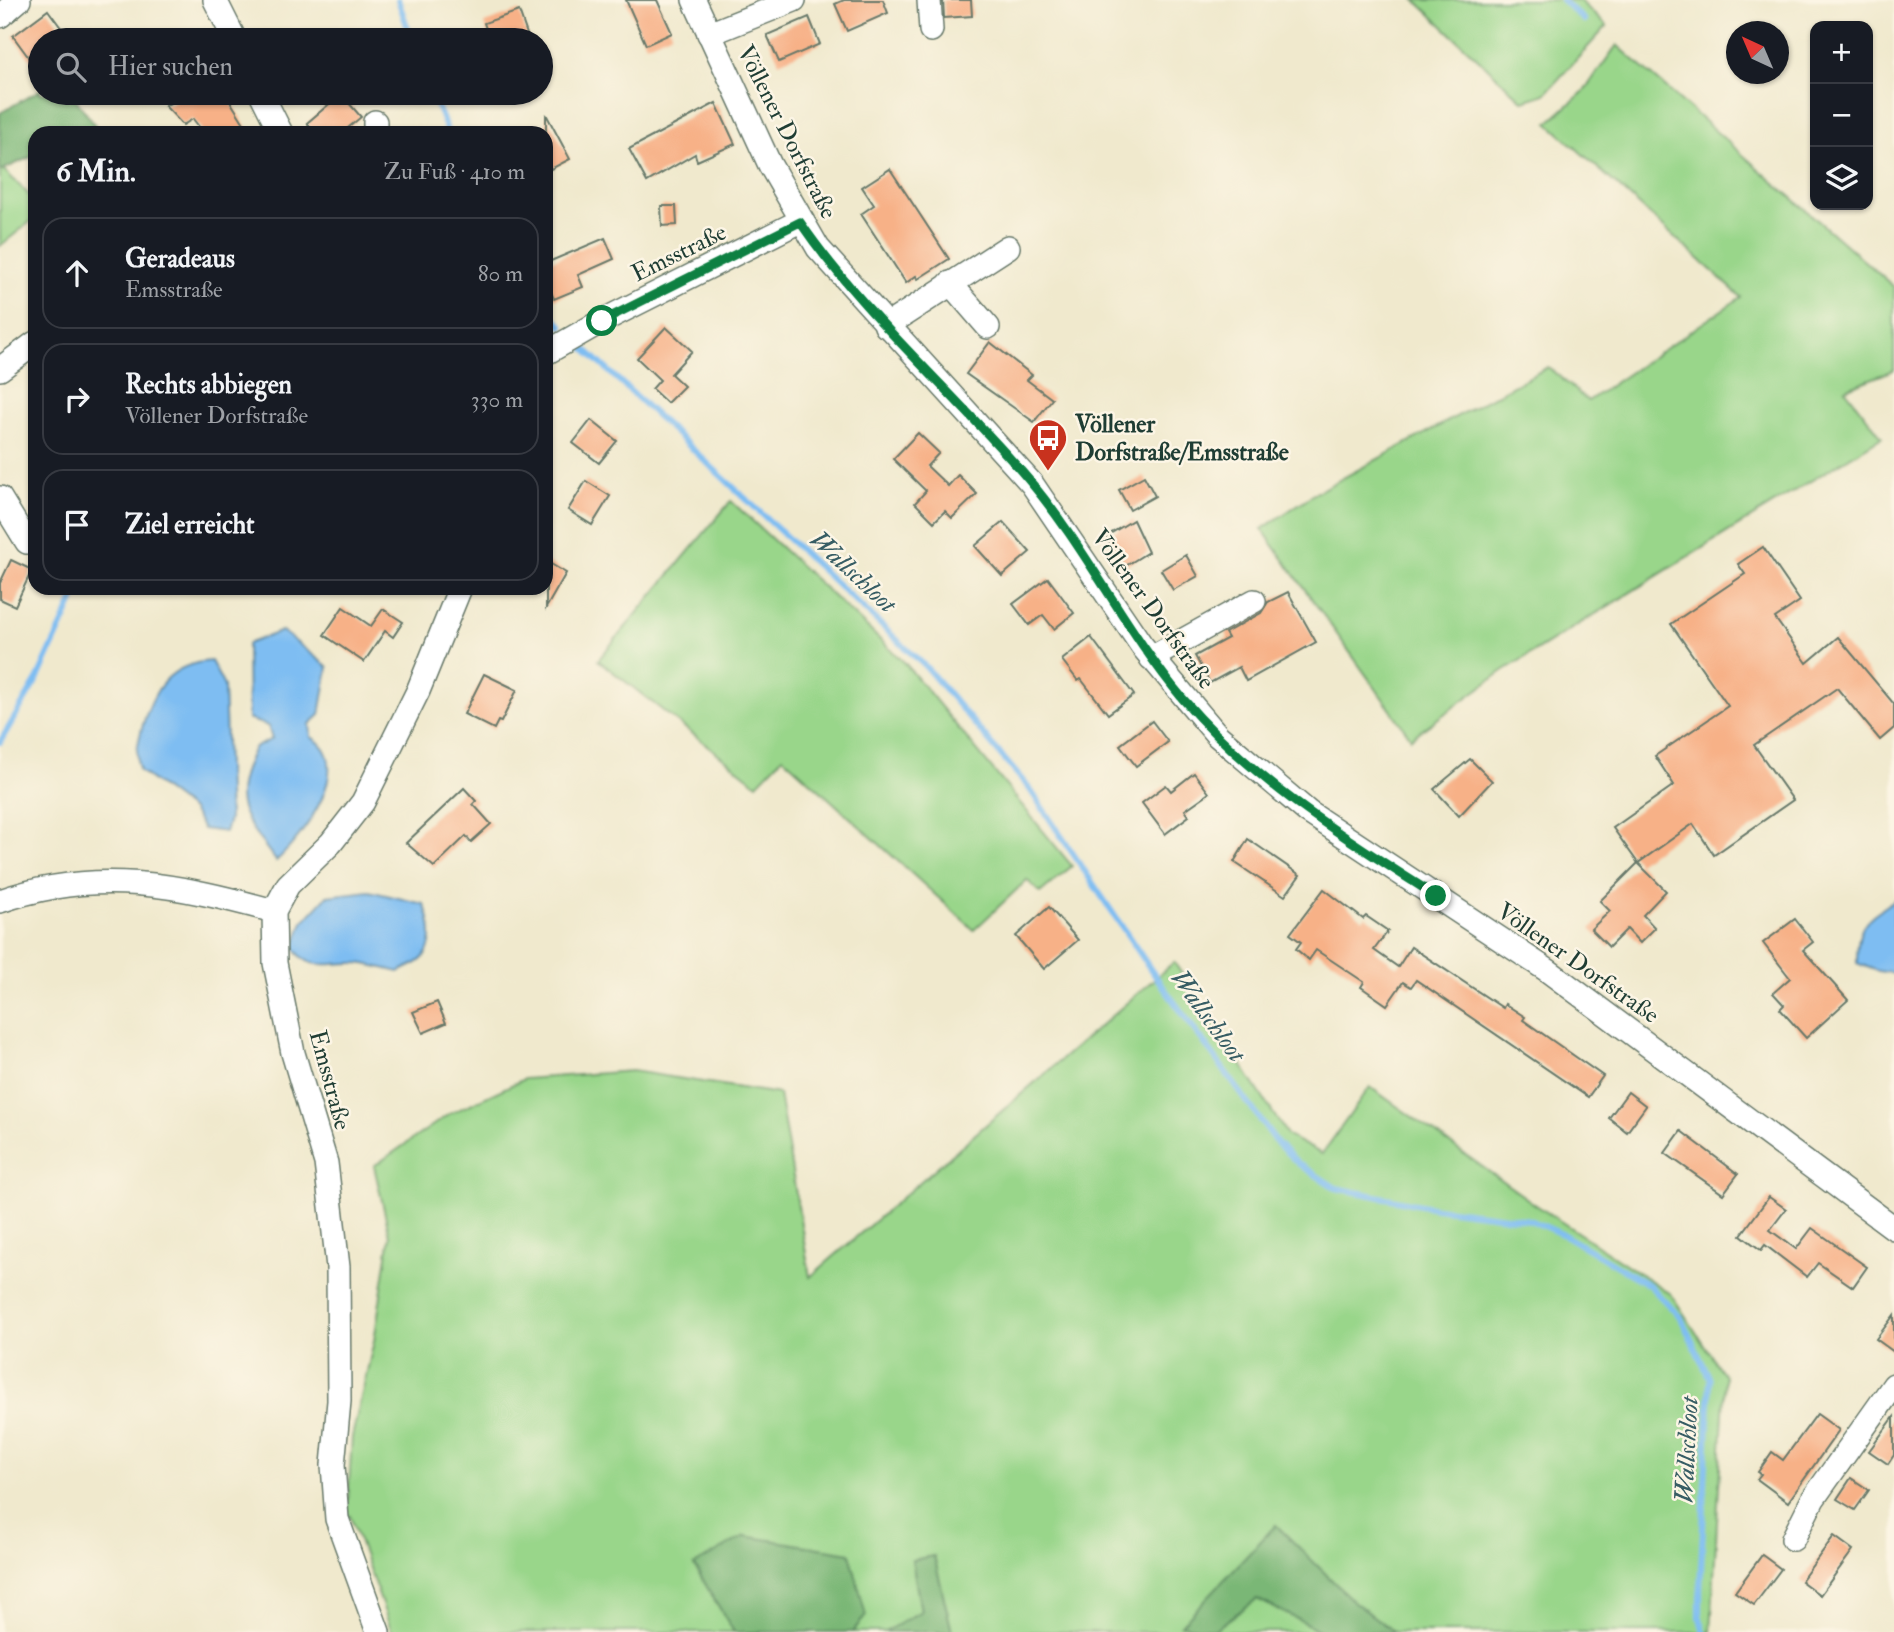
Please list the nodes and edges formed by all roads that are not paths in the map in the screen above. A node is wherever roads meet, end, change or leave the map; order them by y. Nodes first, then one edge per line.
1 (19, 0) edge
2 (215, 0) edge
3 (694, 0) edge
4 (794, 0) edge
5 (929, 0) edge
6 (0, 16) edge
7 (229, 28) edge
8 (931, 30) dead end
9 (709, 34) junction
10 (267, 105) edge
11 (278, 126) edge
12 (800, 222) junction
13 (1008, 247) dead end
14 (950, 283) junction
15 (886, 326) junction
16 (988, 327) dead end
17 (28, 348) edge
18 (553, 349) edge
19 (0, 369) edge
20 (0, 498) edge
21 (27, 542) dead end
22 (457, 595) edge
23 (1254, 601) dead end
24 (1151, 658) junction
25 (0, 901) edge
26 (274, 911) junction
27 (1894, 1228) edge
28 (1894, 1385) edge
29 (1793, 1539) dead end
30 (379, 1632) edge

1 - 6 street
2 - 7 street
3 - 9 street, Völlener Dorfstraße
4 - 9 street
5 - 8 street
9 - 12 street, Völlener Dorfstraße
10 - 11 street
12 - 15 street, Völlener Dorfstraße
12 - 18 street, Emsstraße
13 - 14 street
14 - 15 street
14 - 16 street
15 - 24 street, Völlener Dorfstraße
17 - 19 street
20 - 21 street
22 - 26 street
23 - 24 street
24 - 27 street, Völlener Dorfstraße
25 - 26 street
26 - 30 street, Emsstraße
28 - 29 street

